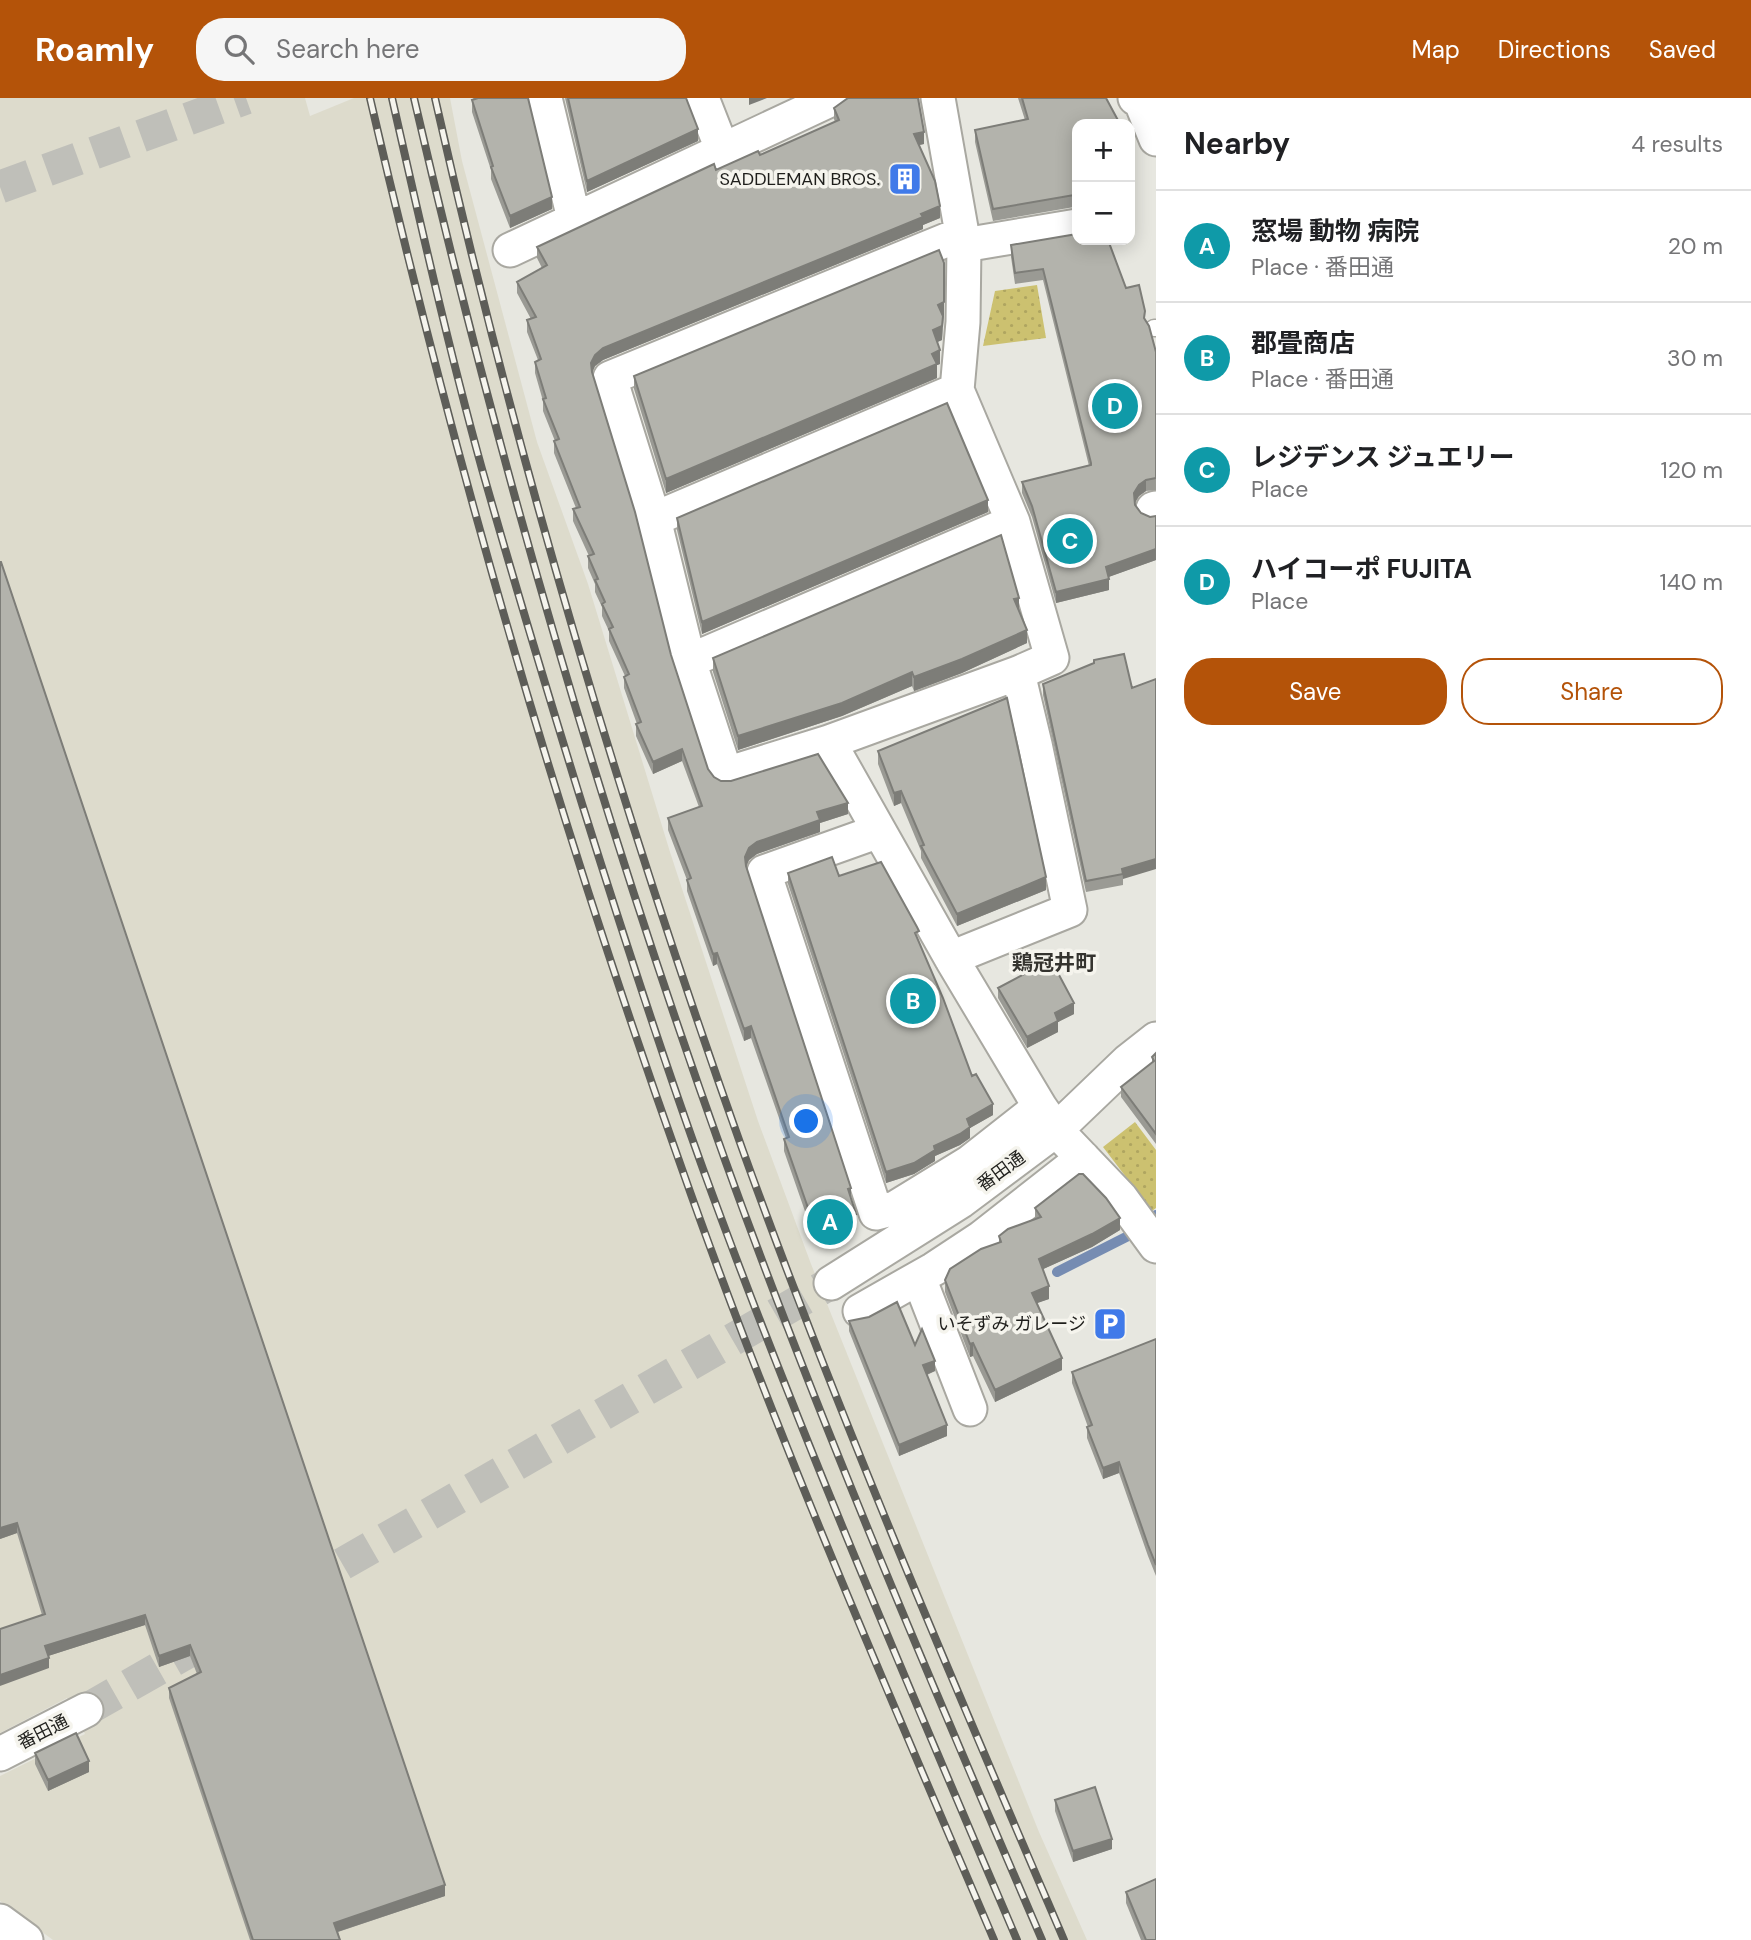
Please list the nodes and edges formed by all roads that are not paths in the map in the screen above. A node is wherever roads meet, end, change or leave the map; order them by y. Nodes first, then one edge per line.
1 (702, 98) edge
2 (834, 98) edge
3 (938, 98) edge
4 (548, 99) edge
5 (1141, 99) edge
6 (1156, 139) edge
7 (722, 149) junction
8 (574, 219) junction
9 (1072, 227) edge
10 (962, 239) junction
11 (510, 250) dead end
12 (957, 390) junction
13 (654, 519) junction
14 (1013, 522) junction
15 (690, 661) junction
16 (1018, 673) junction
17 (829, 742) junction
18 (879, 831) junction
19 (951, 958) junction
20 (1156, 1039) edge
21 (1048, 1119) junction
22 (1083, 1158) junction
23 (1156, 1246) edge
24 (919, 1278) junction
25 (831, 1283) tunnel mouth
26 (860, 1311) dead end
27 (970, 1409) dead end
28 (86, 1710) tunnel mouth
29 (0, 1754) edge
30 (0, 1921) edge
31 (26, 1940) edge

1 - 7 street
2 - 7 street
3 - 10 street
4 - 8 street
5 - 6 street
7 - 8 street
8 - 11 street
9 - 10 street
10 - 12 street
10 - 13 street
12 - 13 street
12 - 14 street
13 - 15 street
14 - 15 street
14 - 16 street
15 - 17 street
16 - 17 street
16 - 19 street
17 - 18 street
18 - 19 street
18 - 21 street
19 - 21 street
20 - 21 street, 番田通
21 - 22 street
21 - 25 street, 番田通
22 - 23 street
22 - 24 street
24 - 26 street
24 - 27 street
28 - 29 street, 番田通
30 - 31 street

